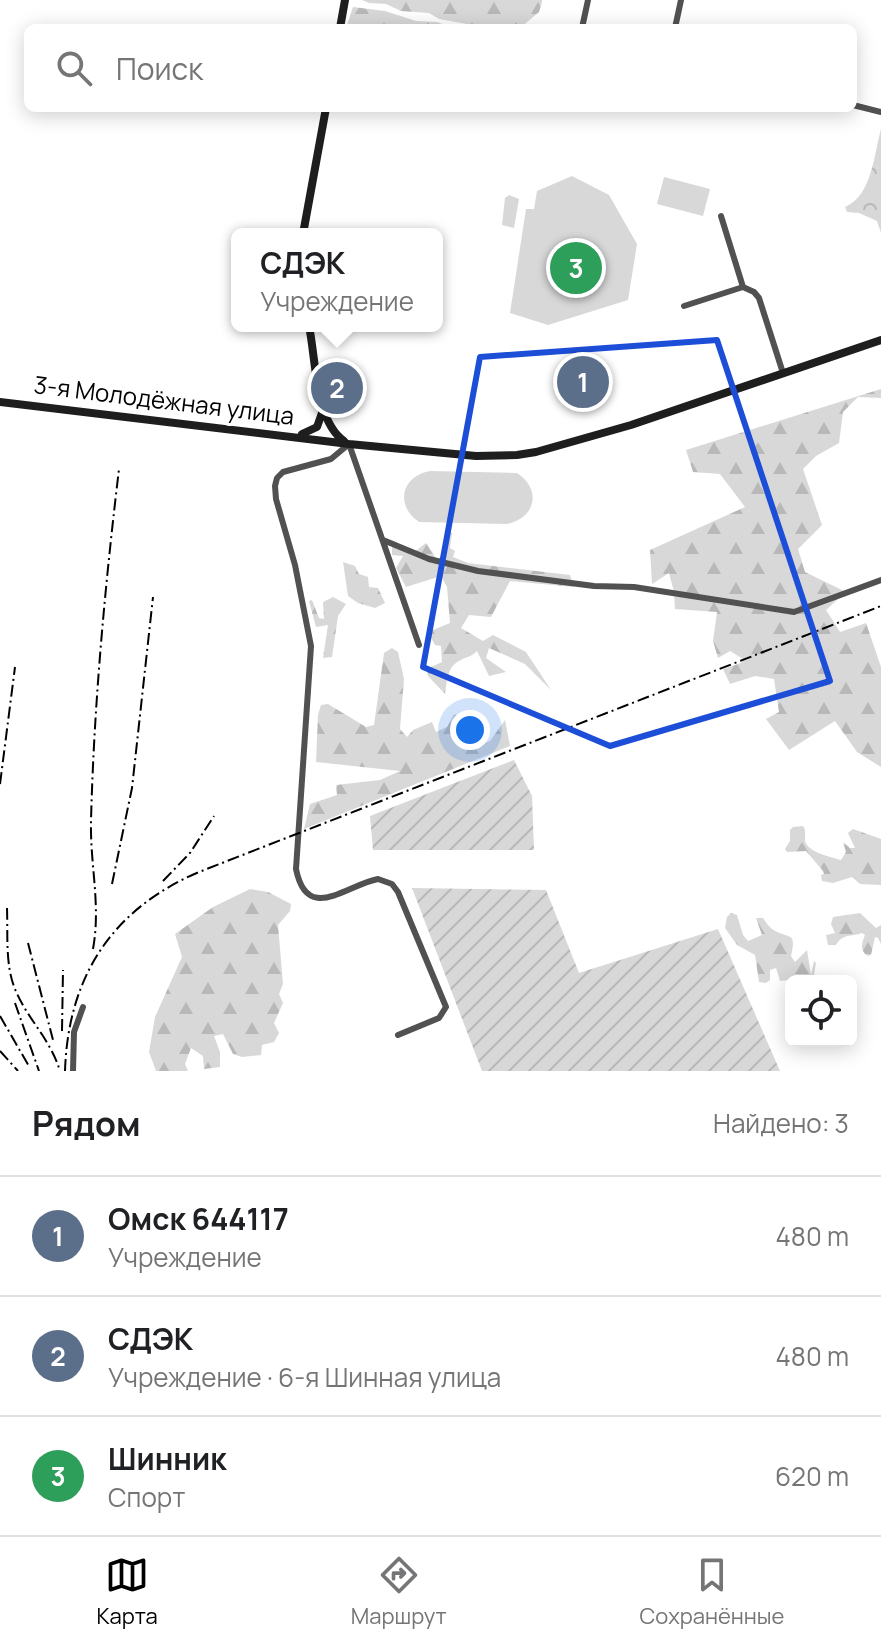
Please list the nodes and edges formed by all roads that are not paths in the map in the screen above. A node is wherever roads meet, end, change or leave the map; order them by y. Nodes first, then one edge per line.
1 (345, 0) edge
2 (588, 0) edge
3 (681, 0) edge
4 (341, 24) edge
5 (583, 24) edge
6 (676, 24) edge
7 (857, 106) edge
8 (325, 112) edge
9 (881, 112) edge
10 (721, 216) dead end
11 (304, 228) edge
12 (743, 287) junction
13 (684, 306) dead end
14 (310, 332) edge
15 (881, 340) edge
16 (783, 373) junction
17 (0, 402) edge
18 (323, 409) junction
19 (295, 436) junction
20 (349, 444) junction
21 (383, 540) junction
22 (881, 580) edge
23 (419, 645) dead end
24 (83, 1007) dead end
25 (398, 1035) dead end
26 (73, 1071) edge

1 - 4 main road
2 - 5 street
3 - 6 street
7 - 9 street
8 - 11 main road
10 - 12 street
12 - 13 street
12 - 16 street
14 - 18 main road
15 - 16 main road, 3-я Молодёжная улица
16 - 20 main road, 3-я Молодёжная улица
17 - 19 main road, 3-я Молодёжная улица
18 - 19 main road
18 - 20 main road
19 - 20 main road, 3-я Молодёжная улица
20 - 21 street
20 - 25 street
21 - 22 street
21 - 23 street
24 - 26 street

